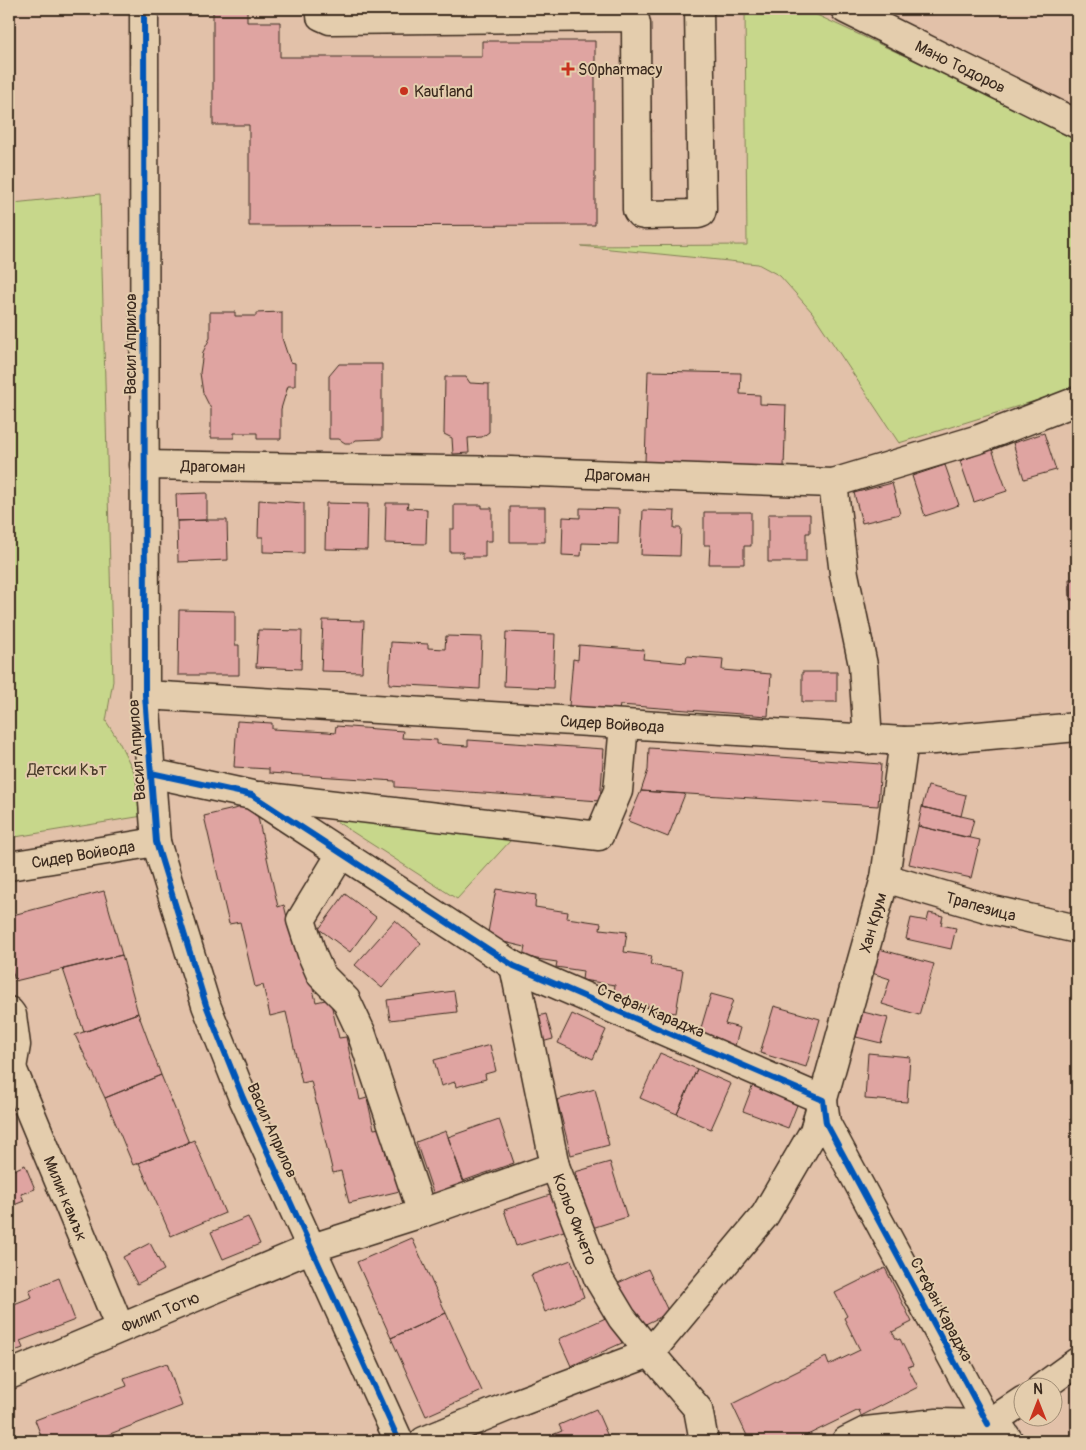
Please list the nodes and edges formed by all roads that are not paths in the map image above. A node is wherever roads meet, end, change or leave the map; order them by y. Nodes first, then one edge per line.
1 (144, 9) edge
2 (321, 9) edge
3 (699, 9) edge
4 (845, 9) edge
5 (573, 13) edge
6 (385, 14) edge
7 (451, 14) edge
8 (508, 14) edge
9 (1077, 124) edge
10 (1077, 401) edge
11 (144, 465) junction
12 (832, 483) junction
13 (145, 695) junction
14 (624, 725) junction
15 (1077, 727) edge
16 (868, 740) junction
17 (904, 741) junction
18 (151, 774) junction
19 (252, 795) junction
20 (156, 842) junction
21 (341, 854) junction
22 (9, 866) edge
23 (885, 878) junction
24 (1077, 929) edge
25 (514, 966) junction
26 (9, 1011) edge
27 (10, 1069) edge
28 (823, 1100) junction
29 (555, 1166) junction
30 (422, 1213) junction
31 (312, 1248) junction
32 (120, 1328) junction
33 (650, 1353) junction
34 (1077, 1362) edge
35 (9, 1375) edge
36 (1055, 1378) edge
37 (1014, 1410) edge
38 (997, 1428) edge
39 (399, 1441) edge
40 (424, 1441) edge
41 (704, 1441) edge
42 (846, 1441) edge

1 - 11 street, Васил Априлов
2 - 6 street
3 - 5 street
4 - 9 street, Мано Тодоров
5 - 8 street
6 - 7 street
7 - 8 street
10 - 12 street, Драгоман
11 - 12 street, Драгоман
11 - 13 street, Васил Априлов
12 - 16 street
13 - 14 street, Сидер Войвода
13 - 18 street, Васил Априлов
14 - 16 street, Сидер Войвода
14 - 19 street
15 - 17 street, Сидер Войвода
16 - 17 street, Сидер Войвода
17 - 23 street, Хан Крум
18 - 19 street, Стефан Караджа
18 - 20 street, Васил Априлов
19 - 21 street, Стефан Караджа
20 - 22 street, Сидер Войвода
20 - 31 street, Васил Априлов
21 - 25 street, Стефан Караджа
21 - 30 street
23 - 24 street, Трапезица
23 - 28 street, Хан Крум
25 - 28 street, Стефан Караджа
25 - 29 street, Кольо Фичето
26 - 27 street
27 - 32 street, Милин камък
28 - 33 street, Хан Крум
28 - 38 street, Стефан Караджа
29 - 30 street, Филип Тотю
29 - 33 street, Кольо Фичето
30 - 31 street, Филип Тотю
31 - 32 street, Филип Тотю
31 - 39 street, Васил Априлов
32 - 35 street, Филип Тотю
33 - 40 street
33 - 41 street, Кольо Фичето
34 - 36 street
37 - 38 street
38 - 42 street

